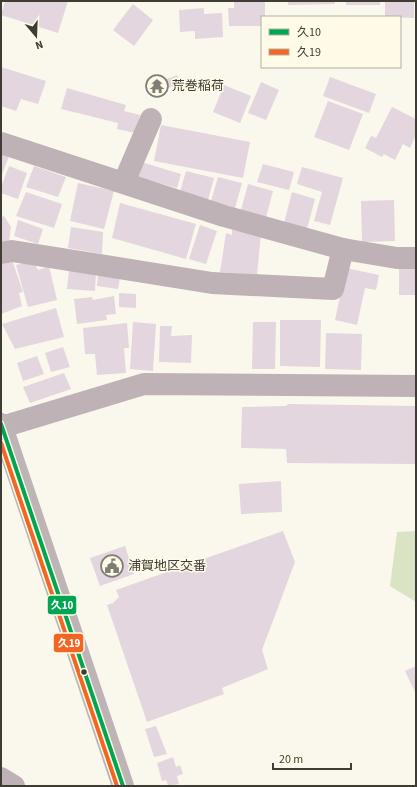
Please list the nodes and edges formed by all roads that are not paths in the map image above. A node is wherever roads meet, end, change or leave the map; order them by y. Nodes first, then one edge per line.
1 (151, 119) dead end
2 (1, 143) edge
3 (124, 182) junction
4 (343, 249) junction
5 (1, 253) edge
6 (416, 258) edge
7 (416, 386) edge
8 (2, 426) edge
9 (1, 778) edge
10 (14, 786) edge
11 (123, 786) edge

1 - 3 street
2 - 3 street
3 - 4 street
4 - 5 street
4 - 6 street
7 - 8 street
8 - 11 main road
9 - 10 street

